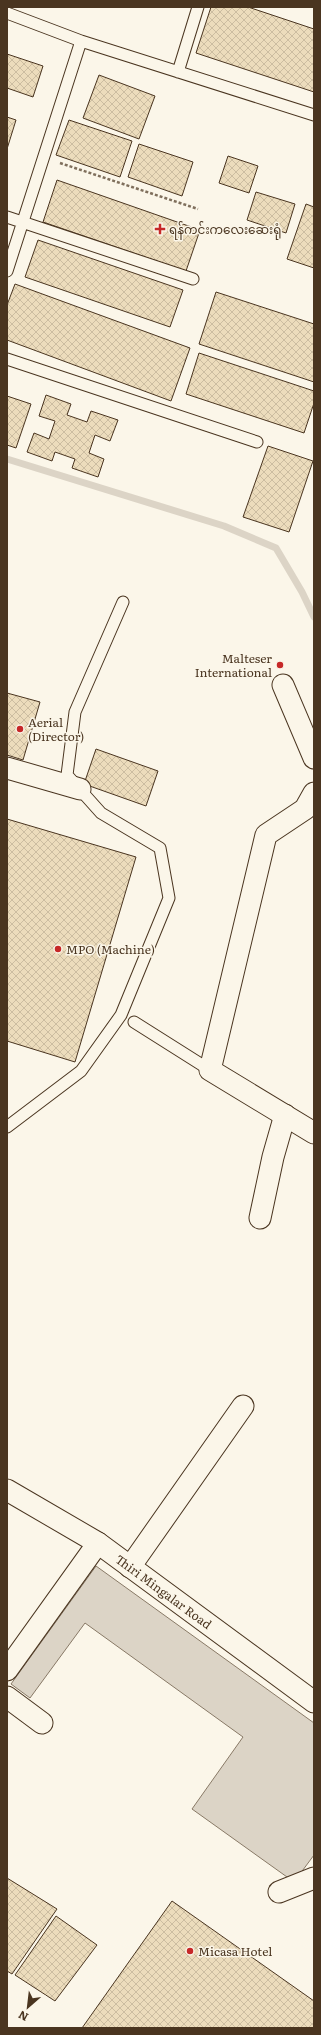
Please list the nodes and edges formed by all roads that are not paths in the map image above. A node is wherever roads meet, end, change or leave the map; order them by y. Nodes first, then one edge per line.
1 (198, 7) edge
2 (7, 13) edge
3 (81, 40) junction
4 (178, 72) junction
5 (314, 116) edge
6 (7, 217) edge
7 (23, 222) junction
8 (7, 271) edge
9 (193, 279) dead end
10 (7, 359) edge
11 (258, 442) dead end
12 (123, 602) dead end
13 (283, 685) dead end
14 (314, 758) edge
15 (7, 768) edge
16 (80, 789) junction
17 (314, 793) edge
18 (134, 1022) dead end
19 (210, 1070) junction
20 (285, 1115) junction
21 (7, 1127) edge
22 (314, 1133) edge
23 (260, 1218) dead end
24 (242, 1406) dead end
25 (7, 1490) edge
26 (98, 1543) junction
27 (130, 1567) junction
28 (7, 1670) edge
29 (7, 1697) edge
30 (314, 1702) edge
31 (42, 1723) dead end
32 (314, 1878) edge
33 (279, 1892) dead end

1 - 4 lane
2 - 3 lane
3 - 4 lane
3 - 7 lane
4 - 5 lane
6 - 7 lane
7 - 8 lane
7 - 9 lane
10 - 11 lane
12 - 16 lane
13 - 14 street
15 - 16 street
16 - 21 lane
17 - 19 street
18 - 19 lane
19 - 20 street
20 - 22 street
20 - 23 street
24 - 27 street
25 - 26 street, Thiri Mingalar Road
26 - 27 street, Thiri Mingalar Road
26 - 28 street
27 - 30 street, Thiri Mingalar Road
29 - 31 street
32 - 33 street

